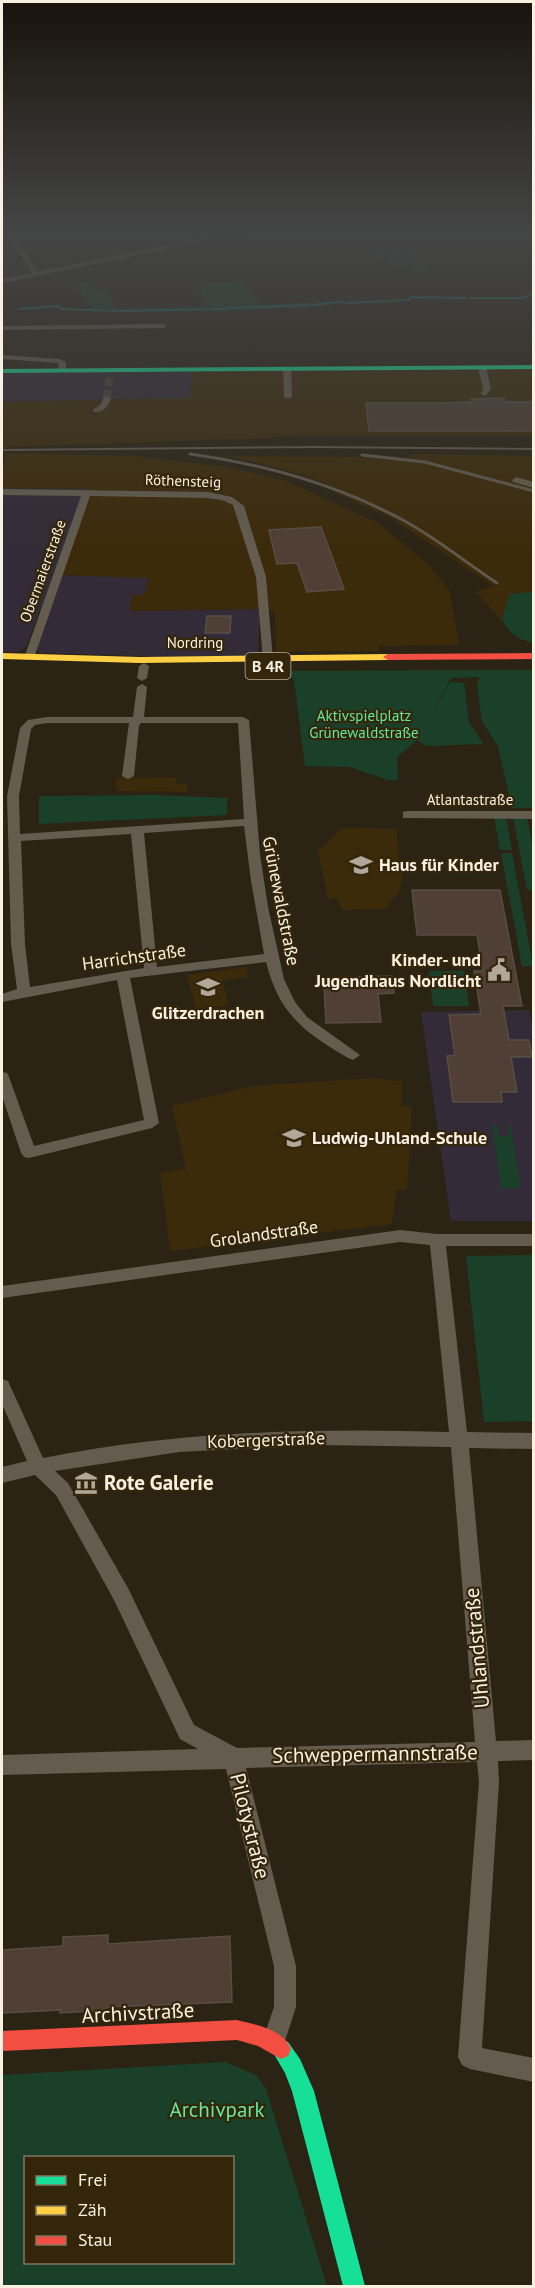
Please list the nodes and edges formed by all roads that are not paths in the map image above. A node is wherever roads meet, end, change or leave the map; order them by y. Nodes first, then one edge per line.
1 (2, 357) edge
2 (482, 367) junction
3 (534, 367) edge
4 (287, 368) junction
5 (62, 370) junction
6 (2, 371) edge
7 (485, 394) dead end
8 (288, 397) dead end
9 (106, 398) tunnel mouth
10 (97, 410) dead end
11 (516, 480) dead end
12 (534, 485) edge
13 (2, 492) edge
14 (86, 494) junction
15 (2, 656) edge
16 (534, 656) edge
17 (29, 658) junction
18 (268, 660) junction
19 (534, 662) edge
20 (2, 664) edge
21 (143, 677) junction
22 (138, 720) junction
23 (128, 776) dead end
24 (2, 786) edge
25 (15, 786) junction
26 (407, 815) dead end
27 (534, 815) edge
28 (248, 822) junction
29 (136, 828) junction
30 (14, 838) junction
31 (272, 957) junction
32 (151, 971) junction
33 (123, 975) junction
34 (24, 992) junction
35 (2, 998) edge
36 (353, 1055) dead end
37 (2, 1077) edge
38 (437, 1240) junction
39 (534, 1240) edge
40 (2, 1292) edge
41 (2, 1386) edge
42 (459, 1439) junction
43 (534, 1441) edge
44 (38, 1466) junction
45 (2, 1475) edge
46 (534, 1750) edge
47 (485, 1752) junction
48 (233, 1757) junction
49 (2, 1765) edge
50 (2, 2041) edge
51 (274, 2042) junction
52 (534, 2070) edge
53 (354, 2286) edge

1 - 5 street
2 - 3 main road
2 - 4 main road
2 - 7 street
4 - 5 main road
4 - 8 street
5 - 6 main road
9 - 10 street
11 - 12 street
13 - 14 street, Röthensteig
14 - 17 street, Obermaierstraße
14 - 18 street, Röthensteig
15 - 17 main road, Nordring / B 4R
16 - 18 main road, Nordring / B 4R
17 - 18 main road, Nordring / B 4R
19 - 21 main road, Nordring / B 4R
20 - 21 main road, Nordring / B 4R
21 - 22 street
22 - 23 street
22 - 25 street
22 - 28 street, Grünewaldstraße
24 - 25 street
25 - 30 street
26 - 27 street, Atlantastraße
28 - 29 street
28 - 31 street, Grünewaldstraße
29 - 30 street
29 - 32 street
30 - 34 street
31 - 32 street, Harrichstraße
31 - 36 street, Grünewaldstraße
32 - 33 street, Harrichstraße
33 - 34 street, Harrichstraße
33 - 37 street
34 - 35 street, Harrichstraße
38 - 39 street, Grolandstraße
38 - 40 street, Grolandstraße
38 - 42 street, Uhlandstraße
41 - 44 street, Pilotystraße
42 - 43 street, Kobergerstraße
42 - 44 street, Kobergerstraße
42 - 47 street, Uhlandstraße
44 - 45 street, Kobergerstraße
44 - 48 street, Pilotystraße
46 - 47 street, Schweppermannstraße
47 - 48 street, Schweppermannstraße
47 - 52 street, Uhlandstraße
48 - 49 street, Schweppermannstraße
48 - 51 street, Pilotystraße
50 - 51 main road, Archivstraße
51 - 53 main road

